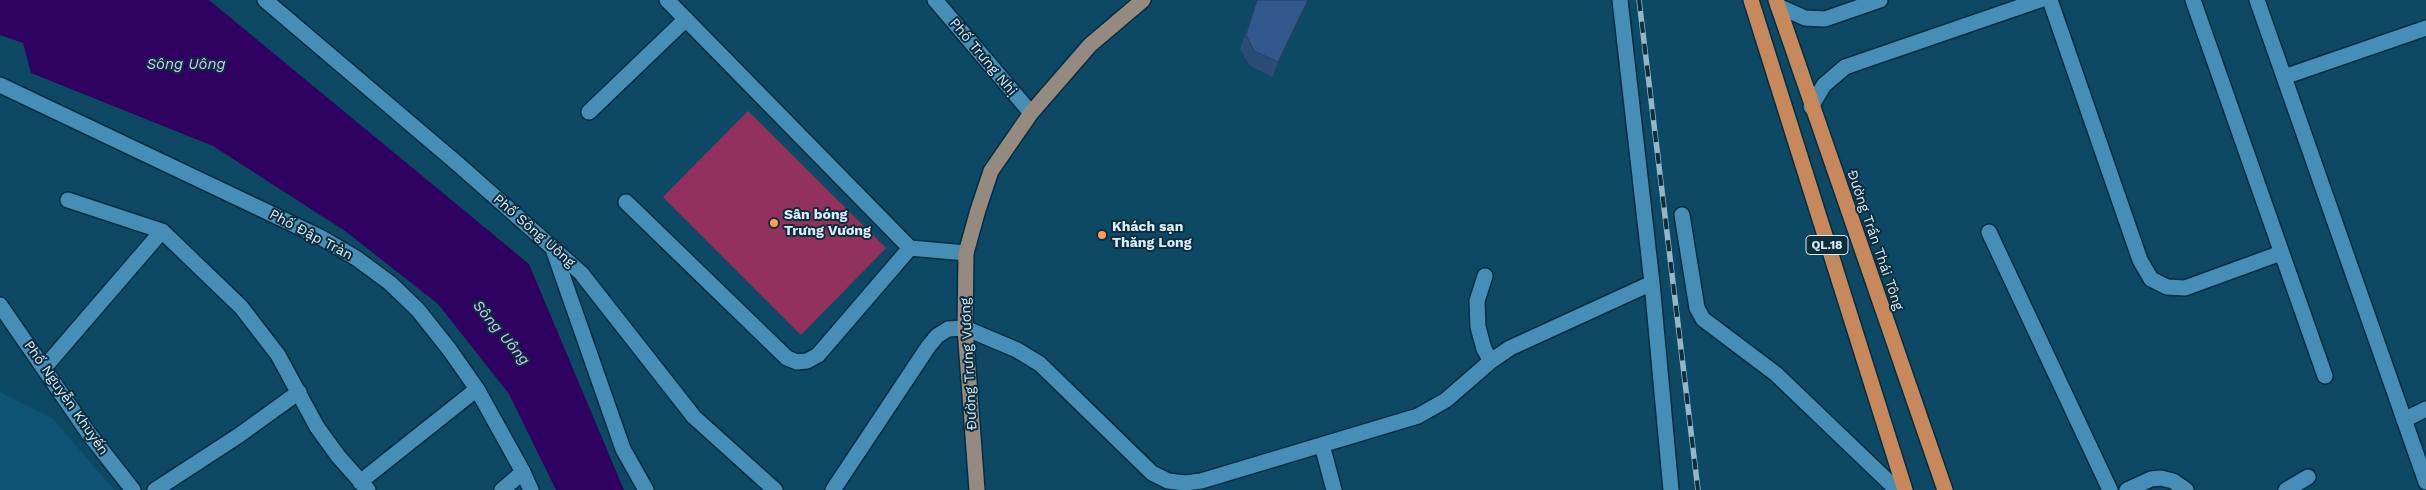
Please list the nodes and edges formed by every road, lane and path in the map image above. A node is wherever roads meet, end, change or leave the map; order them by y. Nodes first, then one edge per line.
1 (265, 0) edge
2 (668, 0) edge
3 (935, 0) edge
4 (1143, 0) edge
5 (1620, 0) edge
6 (1751, 0) edge
7 (1880, 0) edge
8 (2040, 0) edge
9 (2050, 0) edge
10 (2193, 0) edge
11 (2257, 0) edge
12 (1777, 3) edge
13 (686, 19) junction
14 (2425, 33) edge
15 (2284, 78) junction
16 (0, 85) edge
17 (1811, 107) junction
18 (589, 112) dead end
19 (1031, 113) junction
20 (68, 200) dead end
21 (626, 202) dead end
22 (1682, 215) dead end
23 (162, 231) junction
24 (1989, 232) dead end
25 (553, 248) junction
26 (910, 248) junction
27 (966, 253) junction
28 (2282, 253) junction
29 (1485, 276) dead end
30 (1652, 283) junction
31 (0, 305) edge
32 (965, 328) junction
33 (1491, 361) junction
34 (44, 368) junction
35 (2325, 376) dead end
36 (477, 389) junction
37 (299, 392) junction
38 (2426, 409) edge
39 (2404, 420) junction
40 (1322, 445) junction
41 (523, 472) junction
42 (2308, 477) dead end
43 (2426, 482) edge
44 (364, 486) edge
45 (133, 490) edge
46 (154, 490) edge
47 (502, 490) edge
48 (531, 490) edge
49 (646, 490) edge
50 (775, 490) edge
51 (833, 490) edge
52 (977, 490) edge
53 (1334, 490) edge
54 (1671, 490) edge
55 (1897, 490) edge
56 (1905, 490) edge
57 (1945, 490) edge
58 (2110, 490) edge
59 (2127, 490) edge
60 (2186, 490) edge
61 (2286, 490) edge

1 - 25 street, Phố Sông Uông
2 - 13 street
3 - 19 street, Phố Trưng Nhị
4 - 19 main road, Đường Trưng Vương
5 - 30 street
6 - 56 highway, QL.18
7 - 12 street
8 - 17 street
9 - 28 street
10 - 28 street
11 - 15 street
12 - 17 highway, Đường Trần Thái Tông / QL.18
13 - 18 street
13 - 26 street
14 - 15 street
15 - 39 street
16 - 36 street, Phố Đập Tràn
17 - 57 highway, Đường Trần Thái Tông / QL.18
19 - 27 main road, Đường Trưng Vương
20 - 23 street
21 - 26 street
22 - 55 street
23 - 34 street
23 - 37 street
24 - 58 street
25 - 49 street
25 - 50 street, Phố Sông Uông
26 - 27 street
27 - 32 main road, Đường Trưng Vương
28 - 35 street
29 - 33 street
30 - 33 street
30 - 54 street
31 - 34 street, Phố Nguyễn Khuyến
32 - 40 street
32 - 51 street
32 - 52 main road, Đường Trưng Vương
33 - 40 street
34 - 45 street, Phố Nguyễn Khuyến
36 - 41 street, Phố Đập Tràn
36 - 44 street
37 - 44 street
37 - 46 street
38 - 39 street
39 - 43 street
40 - 53 street
41 - 47 street
41 - 48 street, Phố Đập Tràn
42 - 61 street
59 - 60 street

